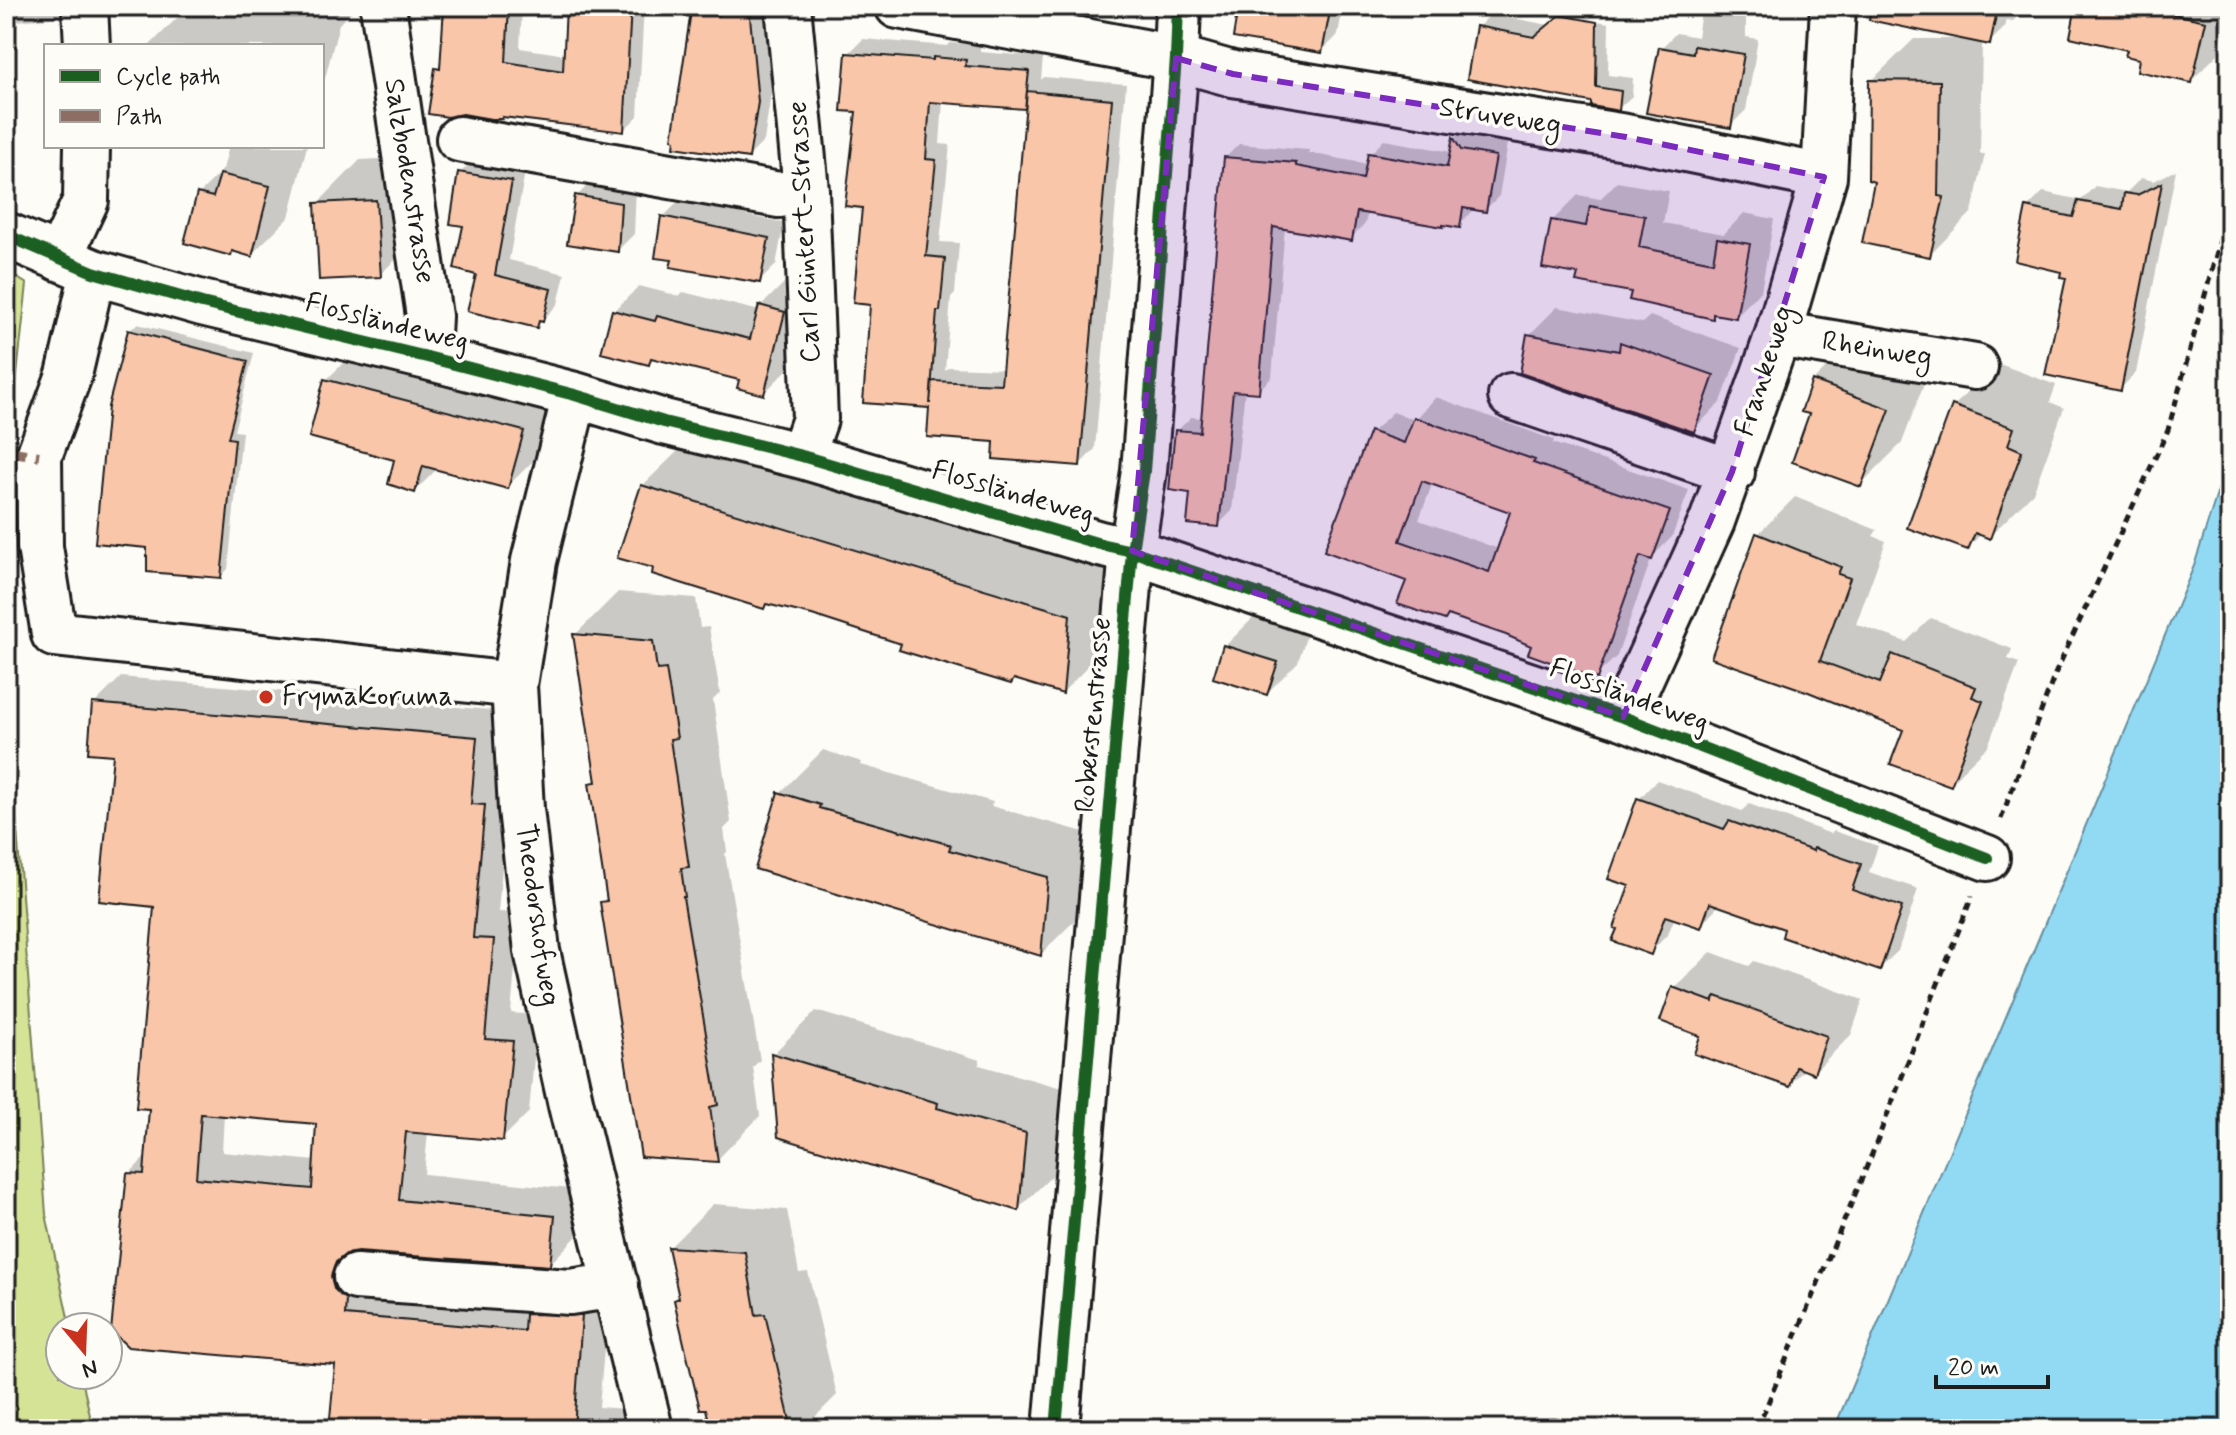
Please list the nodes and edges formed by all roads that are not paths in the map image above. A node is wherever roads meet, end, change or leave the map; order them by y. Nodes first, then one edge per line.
1 (85, 6) edge
2 (383, 6) edge
3 (788, 6) edge
4 (898, 6) edge
5 (1178, 6) edge
6 (1833, 6) edge
7 (87, 44) edge
8 (1176, 58) junction
9 (459, 139) dead end
10 (87, 148) edge
11 (1824, 177) junction
12 (806, 190) junction
13 (6, 235) edge
14 (76, 265) junction
15 (1778, 334) junction
16 (427, 357) junction
17 (1975, 367) dead end
18 (575, 395) junction
19 (1511, 396) dead end
20 (802, 456) junction
21 (1732, 472) junction
22 (1132, 551) junction
23 (514, 685) junction
24 (1623, 717) junction
25 (1987, 858) dead end
26 (356, 1277) dead end
27 (616, 1285) junction
28 (650, 1429) edge
29 (1056, 1429) edge

1 - 7 street
2 - 16 street, Salzbodenstrasse
3 - 12 street, Carl Güntert-Strasse
4 - 8 street, Struveweg
5 - 8 street, Roberstenstrasse
6 - 11 street, Frankeweg
8 - 11 street, Struveweg
8 - 22 street, Roberstenstrasse
9 - 12 street
10 - 14 street
11 - 15 street, Frankeweg
12 - 20 street, Carl Güntert-Strasse
13 - 14 street, Flossländeweg
14 - 16 street, Flossländeweg
14 - 23 street
15 - 17 street, Rheinweg
15 - 21 street, Frankeweg
16 - 18 street, Flossländeweg
18 - 20 street, Flossländeweg
18 - 23 street, Theodorshofweg
19 - 21 street
20 - 22 street, Flossländeweg
21 - 24 street, Frankeweg
22 - 24 street, Flossländeweg
22 - 29 street, Roberstenstrasse
23 - 27 street, Theodorshofweg
24 - 25 street, Flossländeweg
26 - 27 street
27 - 28 street, Theodorshofweg

